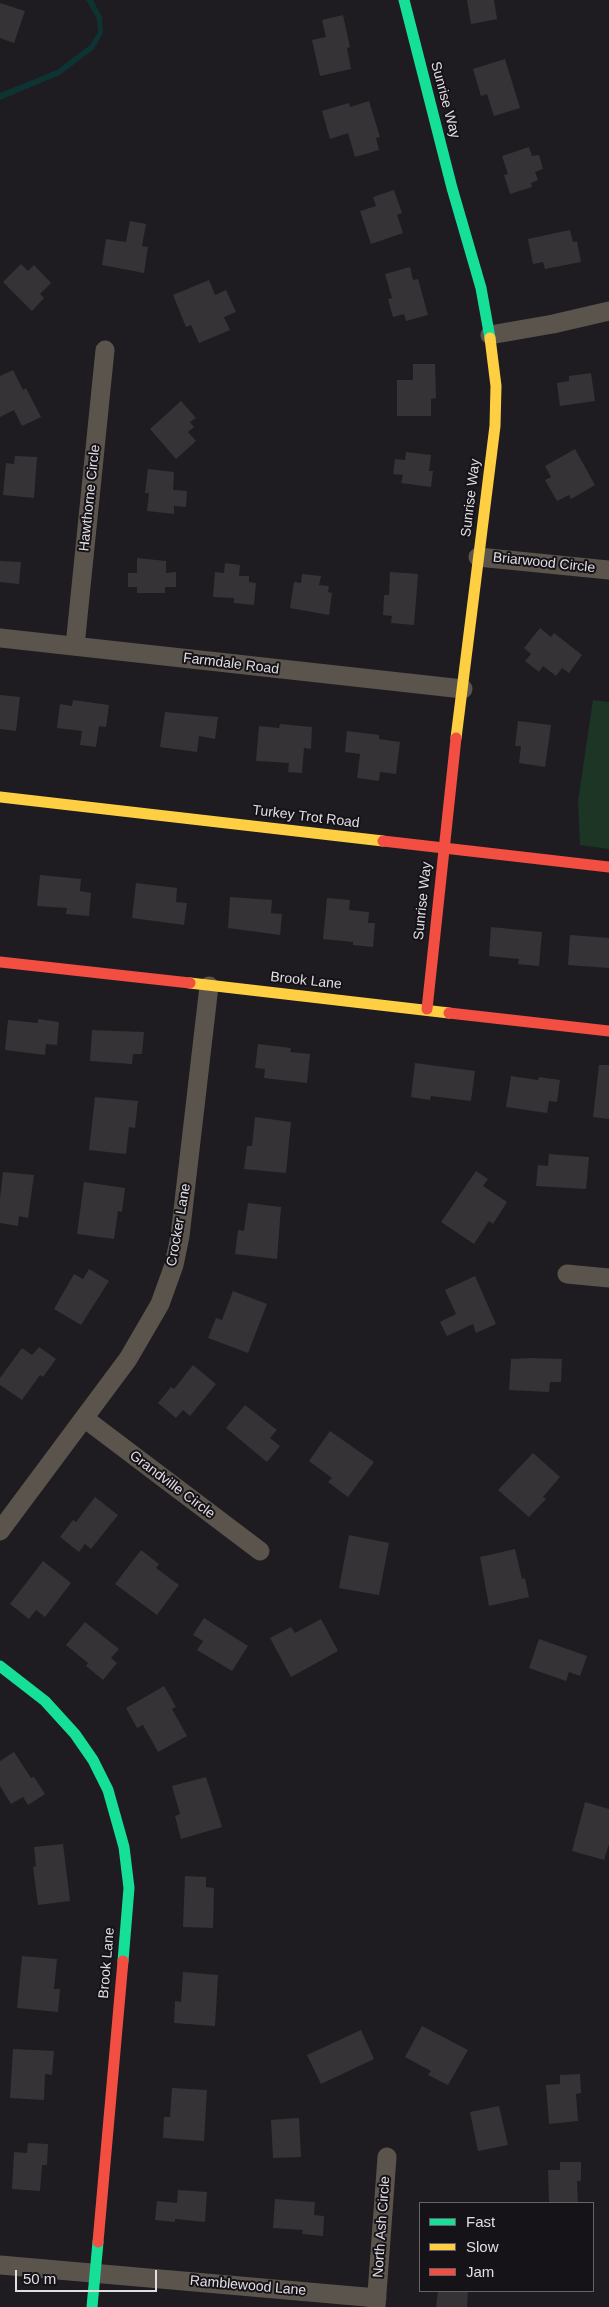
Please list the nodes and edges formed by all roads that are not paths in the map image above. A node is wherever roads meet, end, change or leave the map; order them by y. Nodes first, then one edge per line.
1 (404, 0) edge
2 (609, 311) edge
3 (490, 335) junction
4 (105, 350) dead end
5 (478, 557) junction
6 (609, 570) edge
7 (0, 638) edge
8 (75, 646) junction
9 (463, 689) junction
10 (0, 797) edge
11 (444, 848) junction
12 (609, 867) edge
13 (0, 962) edge
14 (209, 986) junction
15 (427, 1009) junction
16 (609, 1031) edge
17 (567, 1274) dead end
18 (609, 1278) edge
19 (84, 1418) junction
20 (0, 1532) edge
21 (260, 1551) dead end
22 (0, 1666) edge
23 (387, 2157) dead end
24 (0, 2265) edge
25 (94, 2272) junction
26 (376, 2302) edge
27 (92, 2307) edge

1 - 3 street, Sunrise Way
2 - 3 street
3 - 5 street, Sunrise Way
4 - 8 street, Hawthorne Circle
5 - 6 street, Briarwood Circle
5 - 9 street, Sunrise Way
7 - 8 street, Farmdale Road
8 - 9 street, Farmdale Road
9 - 11 street, Sunrise Way
10 - 11 street, Turkey Trot Road
11 - 12 street, Turkey Trot Road
11 - 15 street, Sunrise Way
13 - 14 street, Brook Lane
14 - 15 street, Brook Lane
14 - 19 street, Crocker Lane
15 - 16 street, Brook Lane
17 - 18 street
19 - 20 street, Crocker Lane
19 - 21 street, Grandville Circle
22 - 25 street, Brook Lane
23 - 26 street, North Ash Circle
24 - 25 street, Ramblewood Lane
25 - 26 street, Ramblewood Lane
25 - 27 street, Brook Lane

